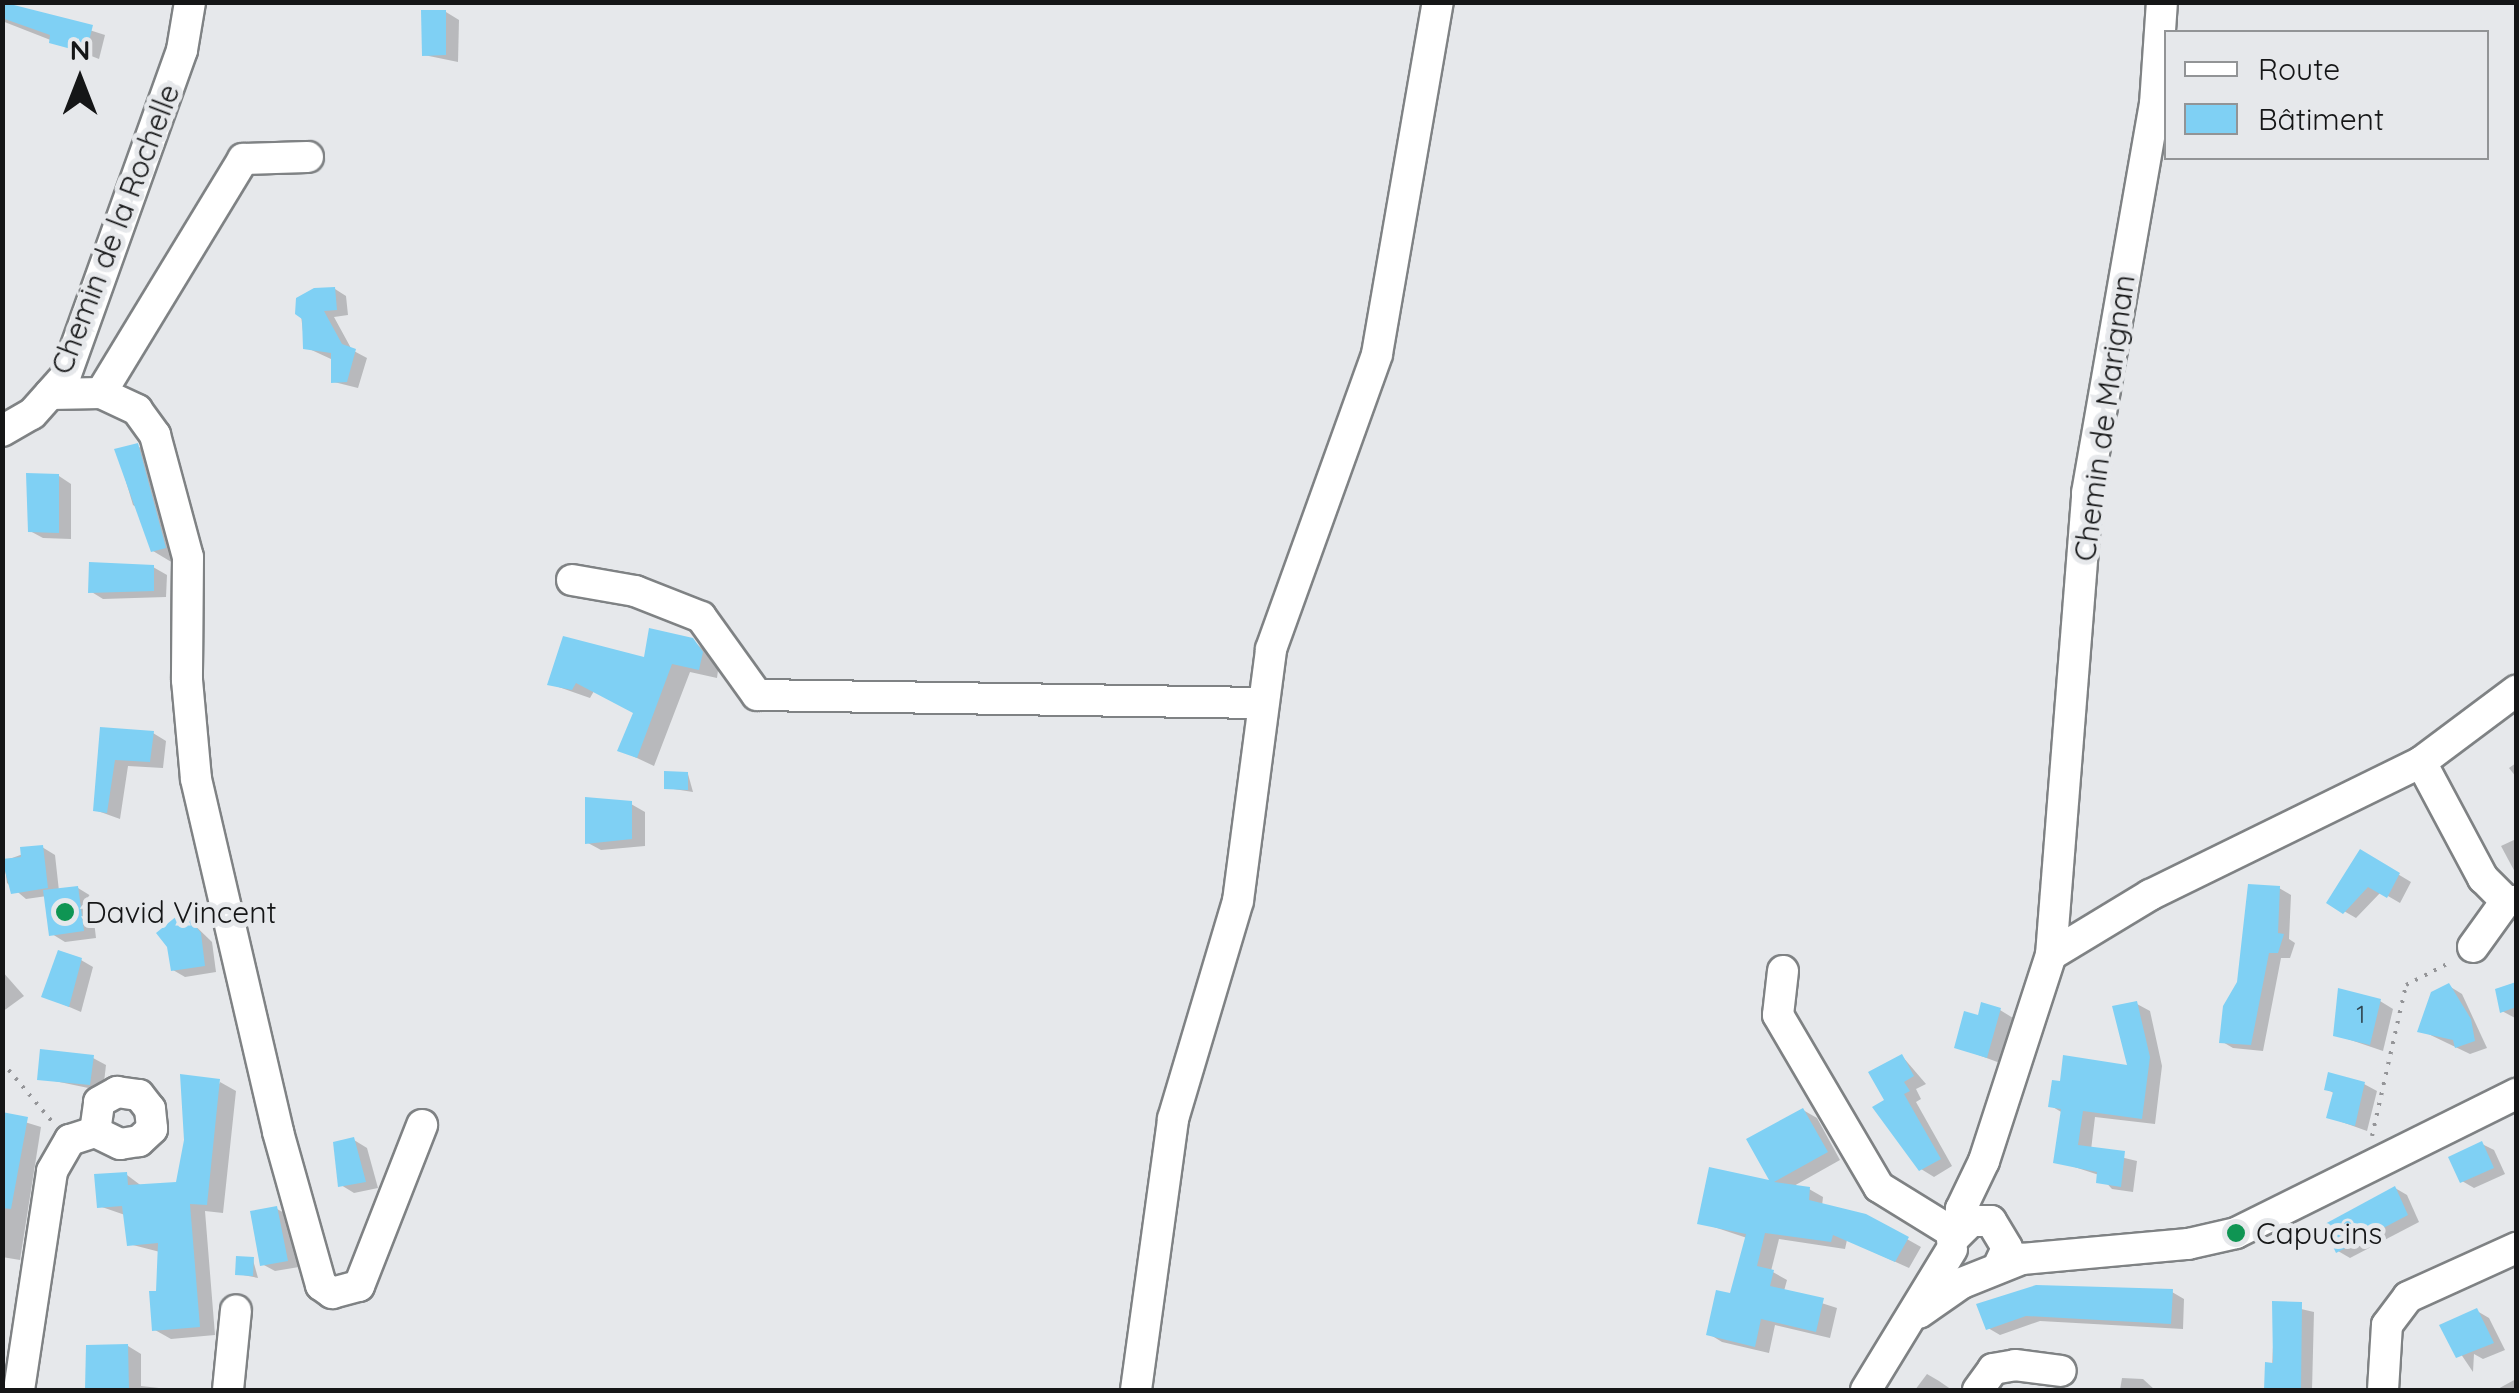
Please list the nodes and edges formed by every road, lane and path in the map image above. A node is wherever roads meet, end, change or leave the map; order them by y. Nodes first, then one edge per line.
1 (190, 2) edge
2 (1438, 2) edge
3 (2162, 2) edge
4 (308, 157) dead end
5 (50, 394) junction
6 (101, 394) junction
7 (2, 431) edge
8 (572, 580) dead end
9 (2516, 691) edge
10 (1261, 703) junction
11 (2420, 762) junction
12 (2512, 902) edge
13 (2473, 947) joint
14 (2051, 956) junction
15 (1783, 971) dead end
16 (2, 1062) edge
17 (2516, 1094) edge
18 (150, 1110) dead end
19 (422, 1125) dead end
20 (82, 1136) junction
21 (2382, 1158) junction
22 (1973, 1233) junction
23 (2516, 1248) edge
24 (2055, 1251) junction
25 (1988, 1271) junction
26 (236, 1310) dead end
27 (1919, 1313) junction
28 (2061, 1371) dead end
29 (19, 1390) edge
30 (228, 1390) edge
31 (1136, 1390) edge
32 (1866, 1390) edge
33 (1978, 1390) edge
34 (2383, 1390) edge

1 - 5 street, Chemin de la Rochelle
2 - 10 street
3 - 14 street, Chemin de Marignan
4 - 6 street
5 - 6 street
5 - 7 street, Chemin de la Rochelle
6 - 19 street
8 - 10 street
9 - 11 street
10 - 31 street
11 - 12 street
11 - 14 street
12 - 13 street
13 - 21 path
14 - 22 street, Chemin de Marignan
15 - 22 street
16 - 20 path
17 - 21 street
18 - 20 street
20 - 29 street
21 - 24 street
22 - 24 street
22 - 25 street
22 - 25 street
22 - 27 street
23 - 34 street
24 - 25 street
25 - 27 street
26 - 30 street
27 - 32 street
28 - 33 street

